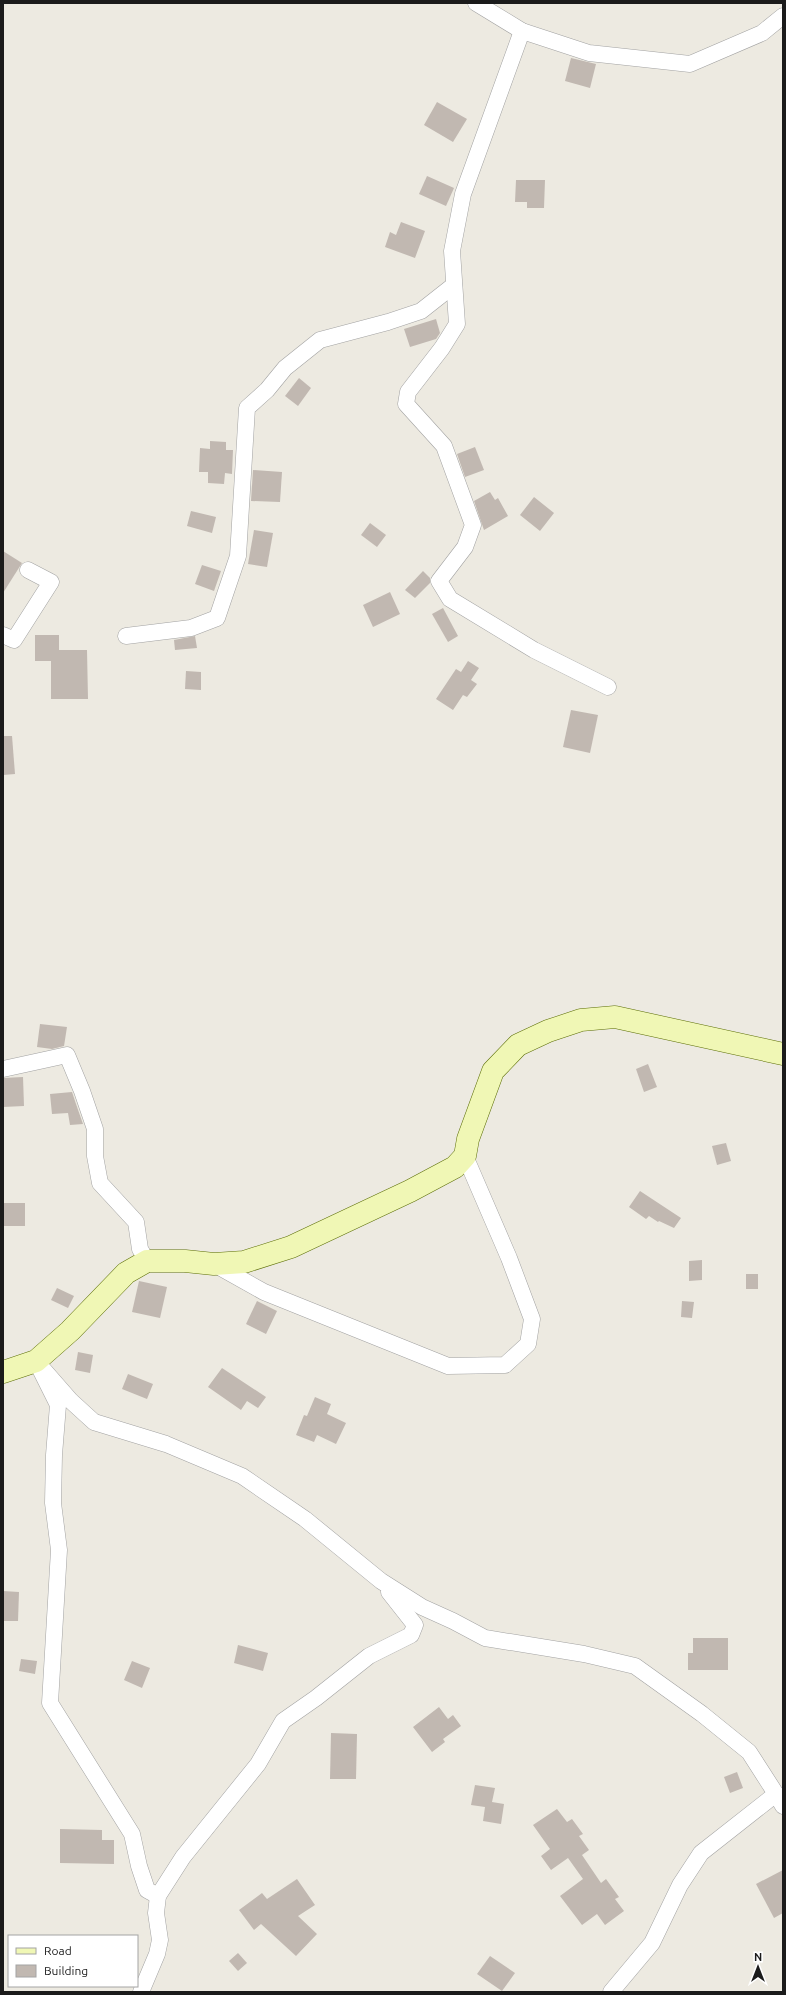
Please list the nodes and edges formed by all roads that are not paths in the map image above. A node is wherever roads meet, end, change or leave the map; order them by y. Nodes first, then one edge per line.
1 (476, 3) edge
2 (783, 16) edge
3 (522, 31) junction
4 (454, 285) junction
5 (28, 570) dead end
6 (3, 635) edge
7 (126, 636) dead end
8 (608, 688) dead end
9 (783, 1054) edge
10 (3, 1069) edge
11 (465, 1156) junction
12 (147, 1261) junction
13 (214, 1264) junction
14 (36, 1361) junction
15 (3, 1372) edge
16 (381, 1581) junction
17 (779, 1800) edge
18 (158, 1896) junction
19 (141, 1992) edge
20 (611, 1992) edge

1 - 3 street
2 - 3 street
3 - 4 street
4 - 7 street
4 - 8 street
5 - 6 street
9 - 11 street
10 - 12 street
11 - 13 street
11 - 13 street
12 - 13 street
12 - 14 street
14 - 15 street
14 - 16 street
14 - 18 street
16 - 17 street
16 - 18 street
17 - 20 street
18 - 19 street

